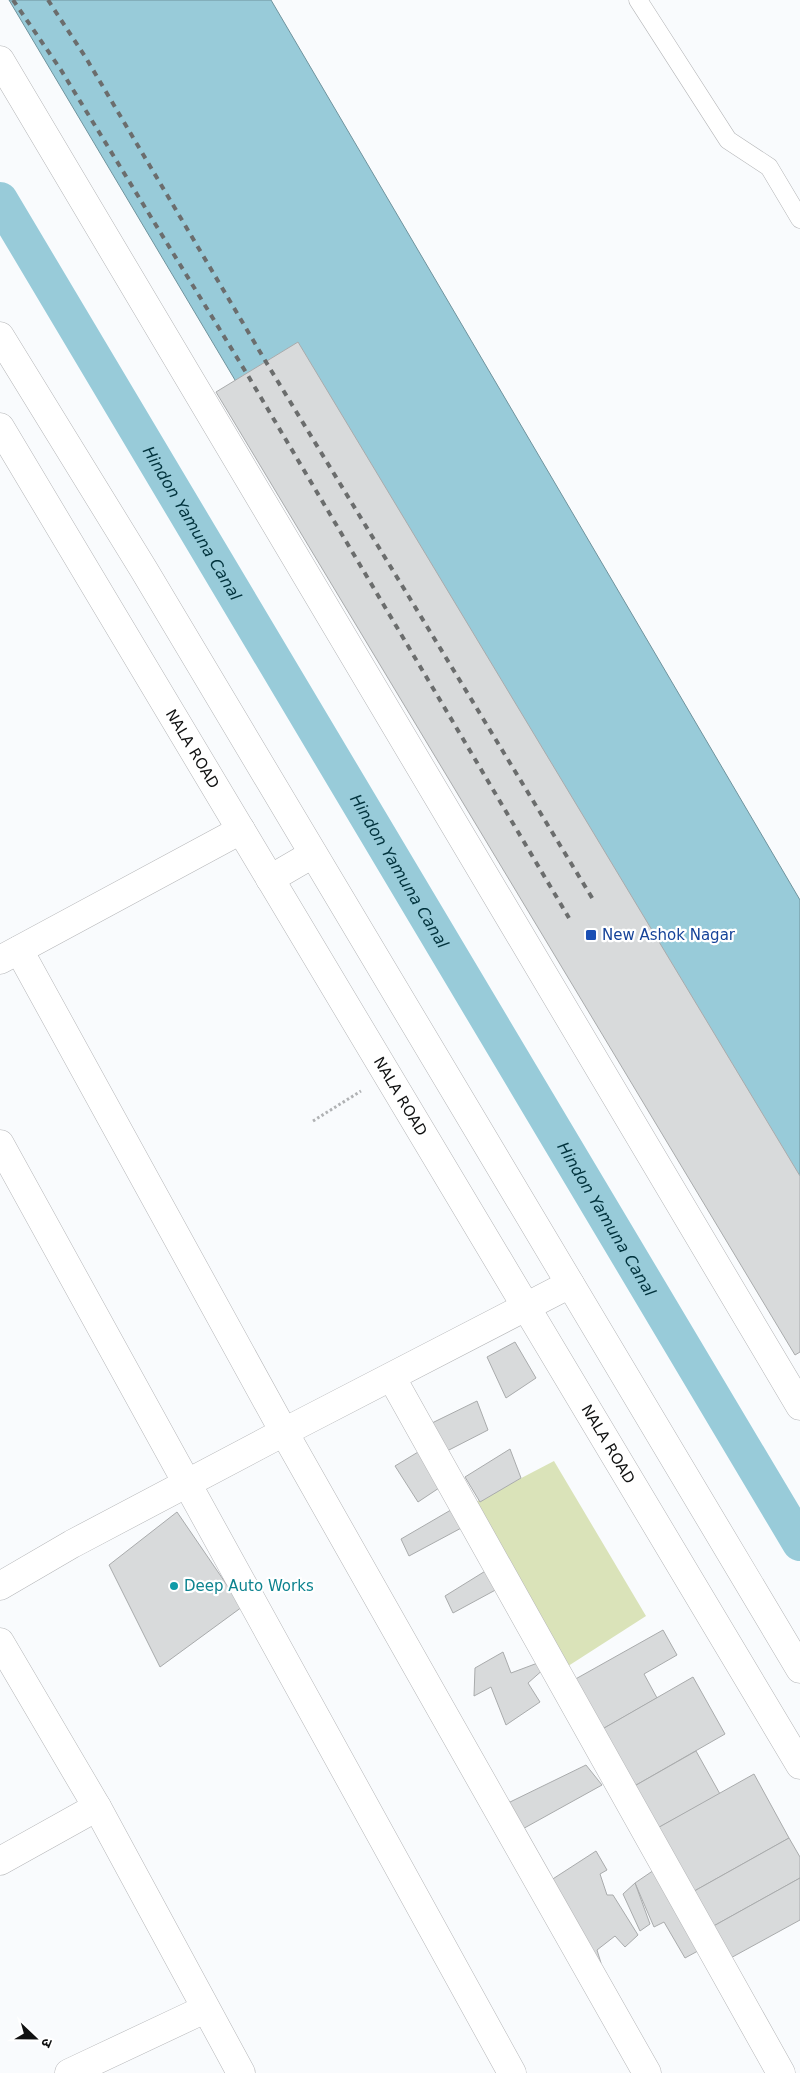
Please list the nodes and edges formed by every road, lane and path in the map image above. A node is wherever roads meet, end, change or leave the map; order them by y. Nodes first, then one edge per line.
1 (638, 0) edge
2 (0, 60) edge
3 (800, 219) edge
4 (0, 336) edge
5 (0, 427) edge
6 (241, 830) junction
7 (313, 854) junction
8 (270, 879) junction
9 (10, 955) edge
10 (387, 1075) junction
11 (313, 1121) dead end
12 (0, 1144) edge
13 (570, 1284) junction
14 (526, 1308) junction
15 (392, 1378) junction
16 (800, 1406) edge
17 (284, 1432) junction
18 (187, 1484) junction
19 (0, 1586) edge
20 (0, 1642) edge
21 (800, 1669) edge
22 (800, 1765) edge
23 (97, 1807) junction
24 (0, 1861) edge
25 (205, 2009) junction
26 (69, 2073) edge
27 (241, 2073) edge
28 (512, 2073) edge
29 (647, 2073) edge
30 (782, 2073) edge

1 - 3 lane
2 - 16 street
4 - 7 street
5 - 6 street, NALA ROAD
6 - 8 street, NALA ROAD
6 - 9 street
7 - 8 street
7 - 13 street
8 - 10 street, NALA ROAD
9 - 17 street
10 - 11 path
10 - 14 street, NALA ROAD
12 - 18 street
13 - 14 street
13 - 21 street
14 - 15 street
14 - 22 street, NALA ROAD
15 - 17 street
15 - 30 street
17 - 18 street
17 - 29 street
18 - 19 street
18 - 28 street
20 - 23 street
23 - 24 street
23 - 25 street
25 - 26 street
25 - 27 street

